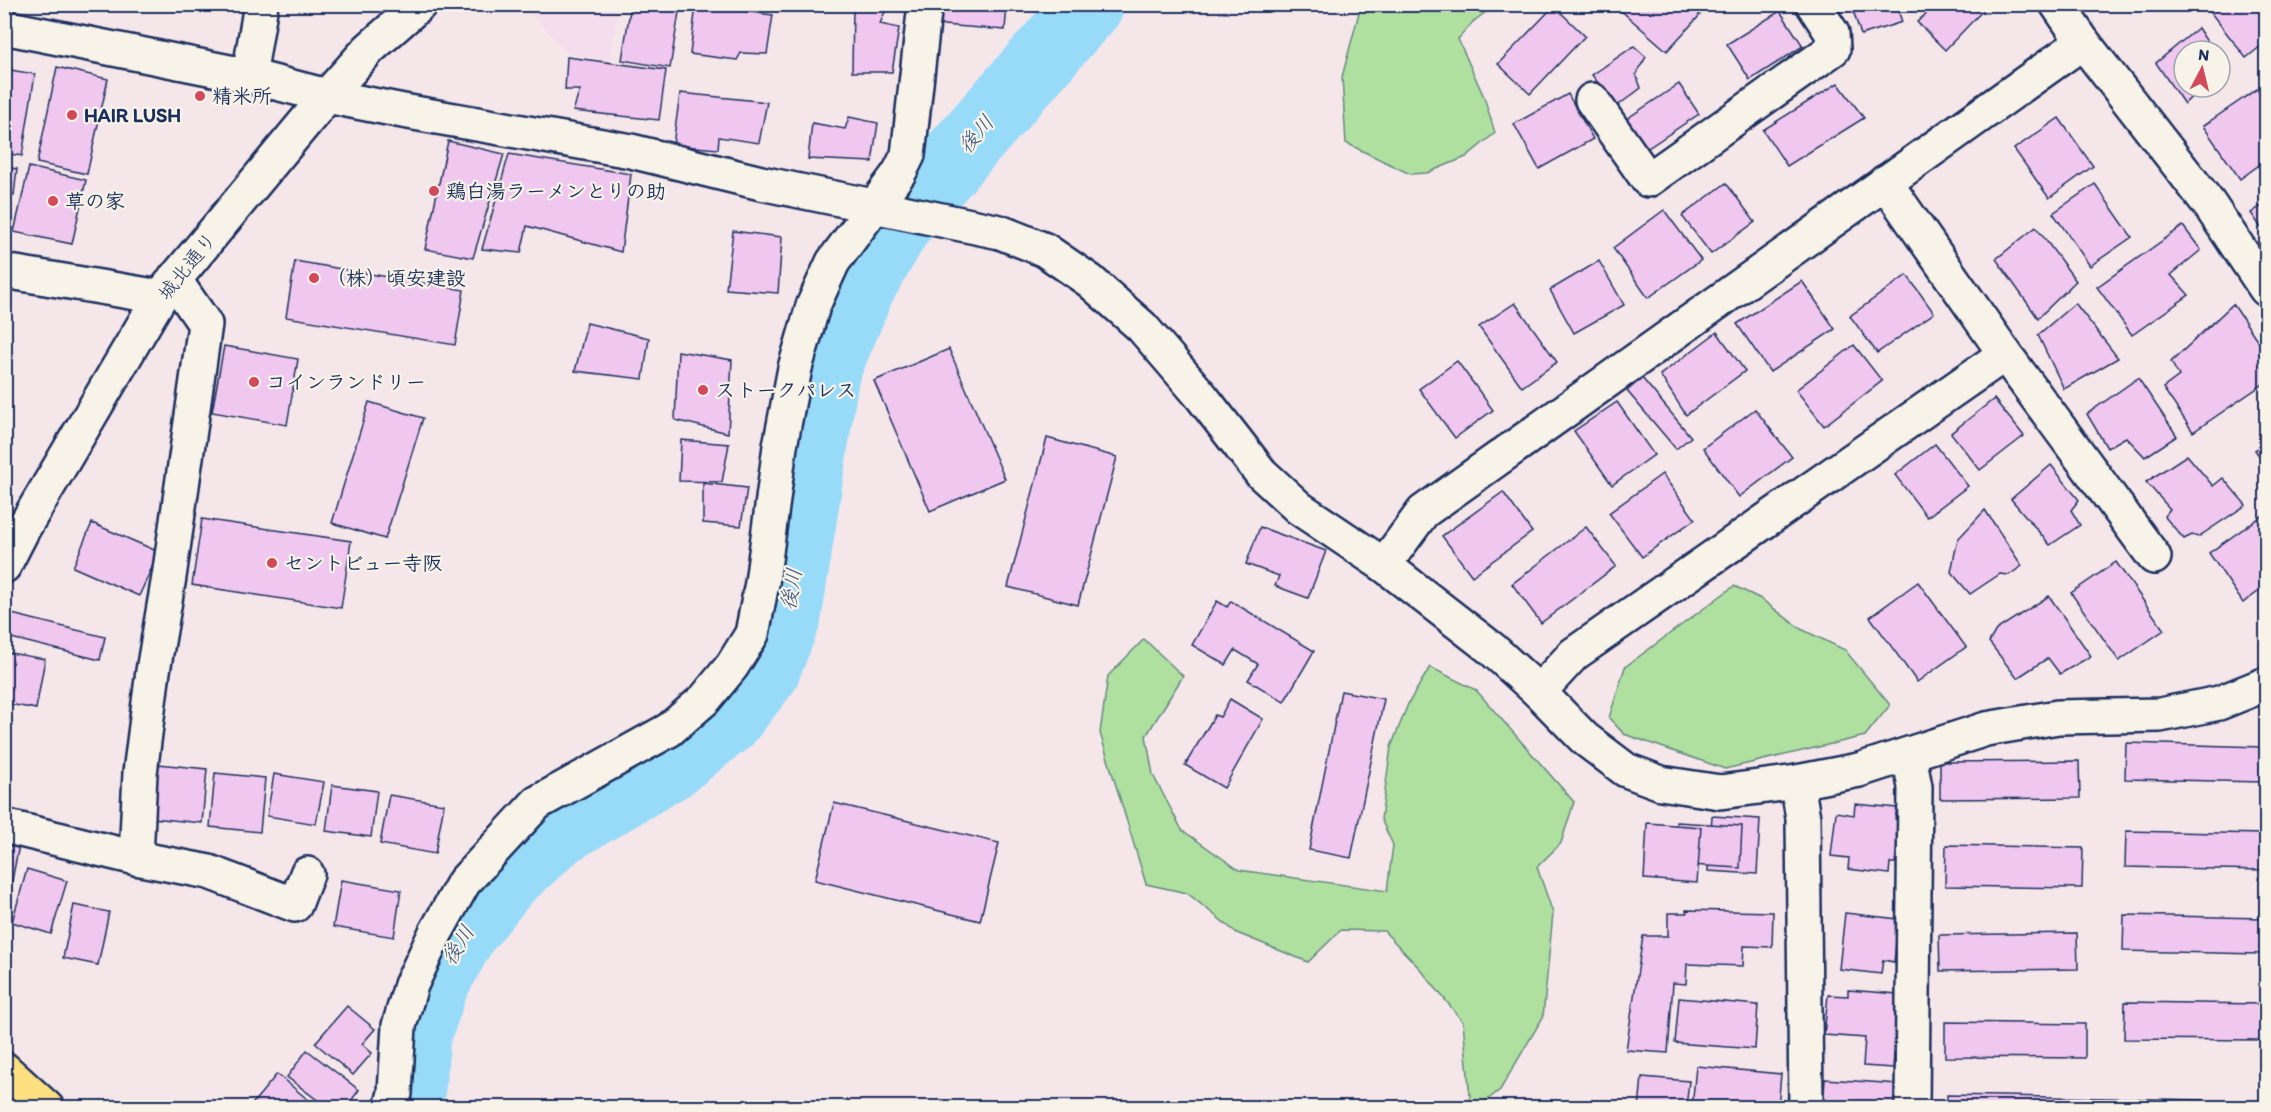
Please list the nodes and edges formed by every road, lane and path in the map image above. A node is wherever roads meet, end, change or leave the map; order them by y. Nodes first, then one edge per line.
1 (261, 4) edge
2 (420, 4) edge
3 (925, 4) edge
4 (1813, 4) edge
5 (2057, 4) edge
6 (4, 27) edge
7 (2083, 42) junction
8 (249, 76) junction
9 (327, 96) junction
10 (1592, 100) dead end
11 (1885, 182) junction
12 (880, 206) junction
13 (4, 271) edge
14 (167, 288) junction
15 (2266, 289) edge
16 (2005, 354) junction
17 (2154, 557) dead end
18 (1384, 565) junction
19 (4, 566) edge
20 (2266, 684) edge
21 (1539, 692) junction
22 (1909, 755) junction
23 (1797, 782) junction
24 (4, 826) edge
25 (136, 858) junction
26 (307, 874) dead end
27 (4, 1070) edge
28 (47, 1107) edge
29 (391, 1107) edge
30 (1806, 1107) edge
31 (1912, 1107) edge

1 - 8 street
2 - 9 street, 城北通り
3 - 12 street
4 - 10 street
5 - 7 street
6 - 8 street
7 - 11 street
7 - 15 street
8 - 9 street
9 - 12 street
9 - 14 street, 城北通り
11 - 16 street
11 - 18 street
12 - 18 street
12 - 29 street
13 - 14 street
14 - 19 street, 城北通り
14 - 25 street
16 - 17 street
16 - 21 street
18 - 21 street
20 - 22 street
21 - 23 street
22 - 23 street
22 - 31 street
23 - 30 street
24 - 25 street
25 - 26 street
27 - 28 highway

